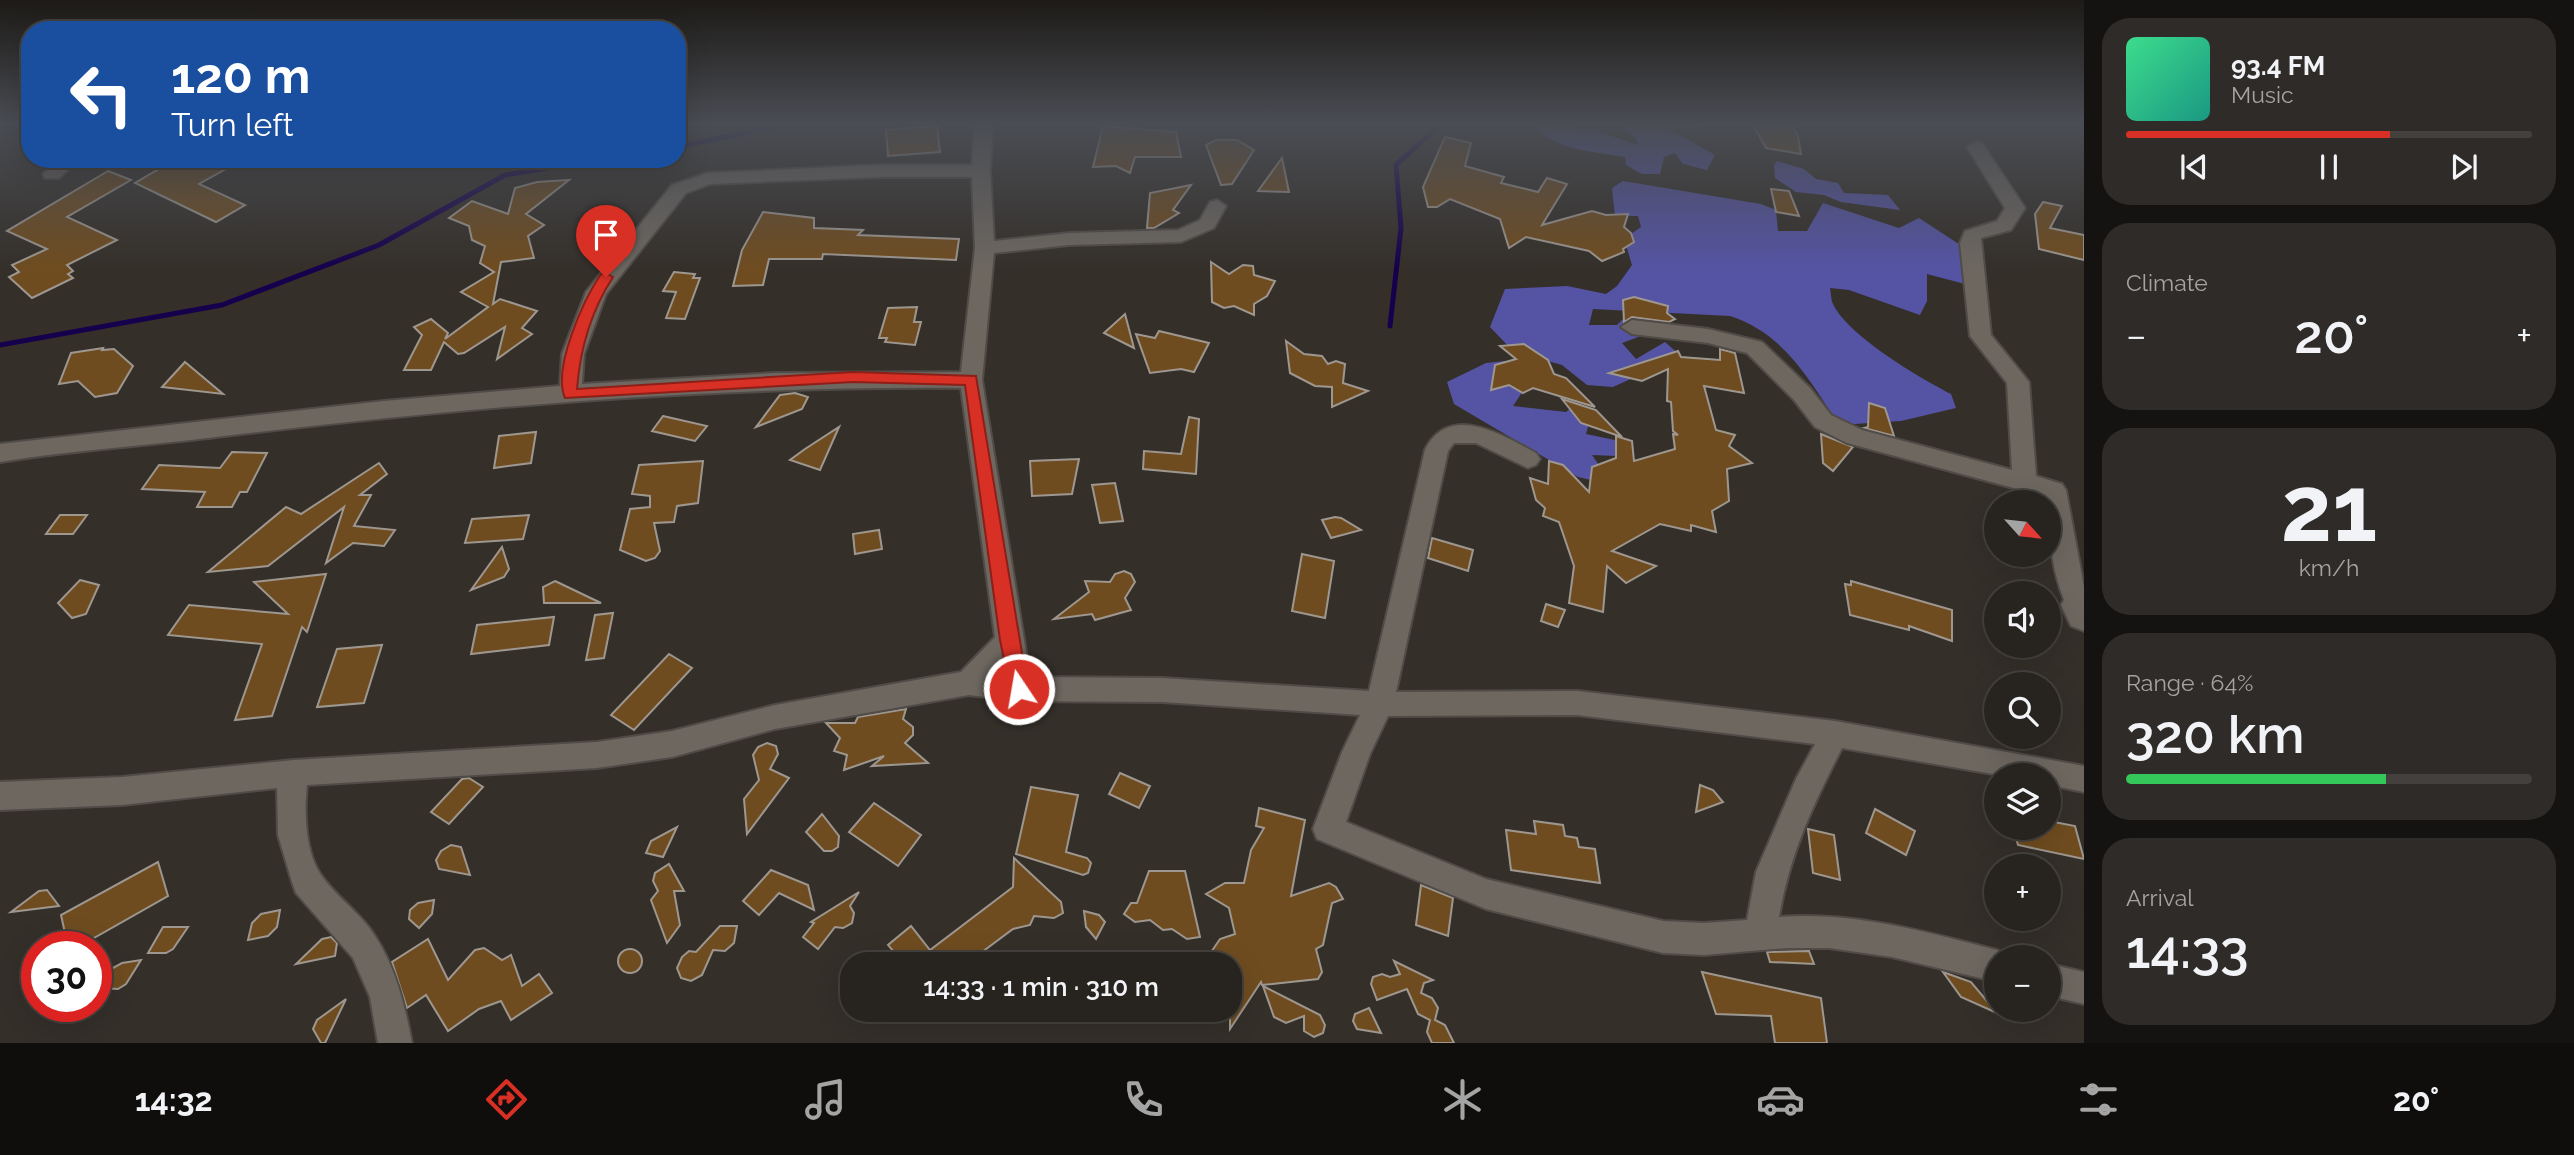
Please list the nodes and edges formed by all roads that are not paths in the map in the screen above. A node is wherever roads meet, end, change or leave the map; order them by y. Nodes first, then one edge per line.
1 (981, 171) edge
2 (55, 172) edge
3 (865, 172) edge
4 (1992, 172) edge
5 (52, 174) dead end
6 (1217, 206) dead end
7 (985, 248) junction
8 (1632, 327) dead end
9 (971, 380) junction
10 (570, 394) junction
11 (0, 453) edge
12 (1528, 459) dead end
13 (2024, 481) junction
14 (2083, 609) edge
15 (1009, 640) junction
16 (969, 683) junction
17 (1019, 689) junction
18 (1380, 704) junction
19 (1835, 734) junction
20 (294, 773) junction
21 (2084, 779) edge
22 (0, 796) edge
23 (1760, 934) junction
24 (1984, 963) edge
25 (2061, 983) edge
26 (2084, 988) edge
27 (395, 1043) edge

1 - 7 street
2 - 5 street
3 - 10 street
4 - 13 street
6 - 7 street
7 - 9 street
8 - 13 street
9 - 10 street
9 - 15 street
10 - 11 street
12 - 18 street
13 - 14 street
15 - 16 street
15 - 17 street
16 - 17 street
16 - 20 street
17 - 18 street
18 - 19 street
18 - 23 street
19 - 21 street
19 - 23 street
20 - 22 street
20 - 27 street
23 - 24 street
25 - 26 street

